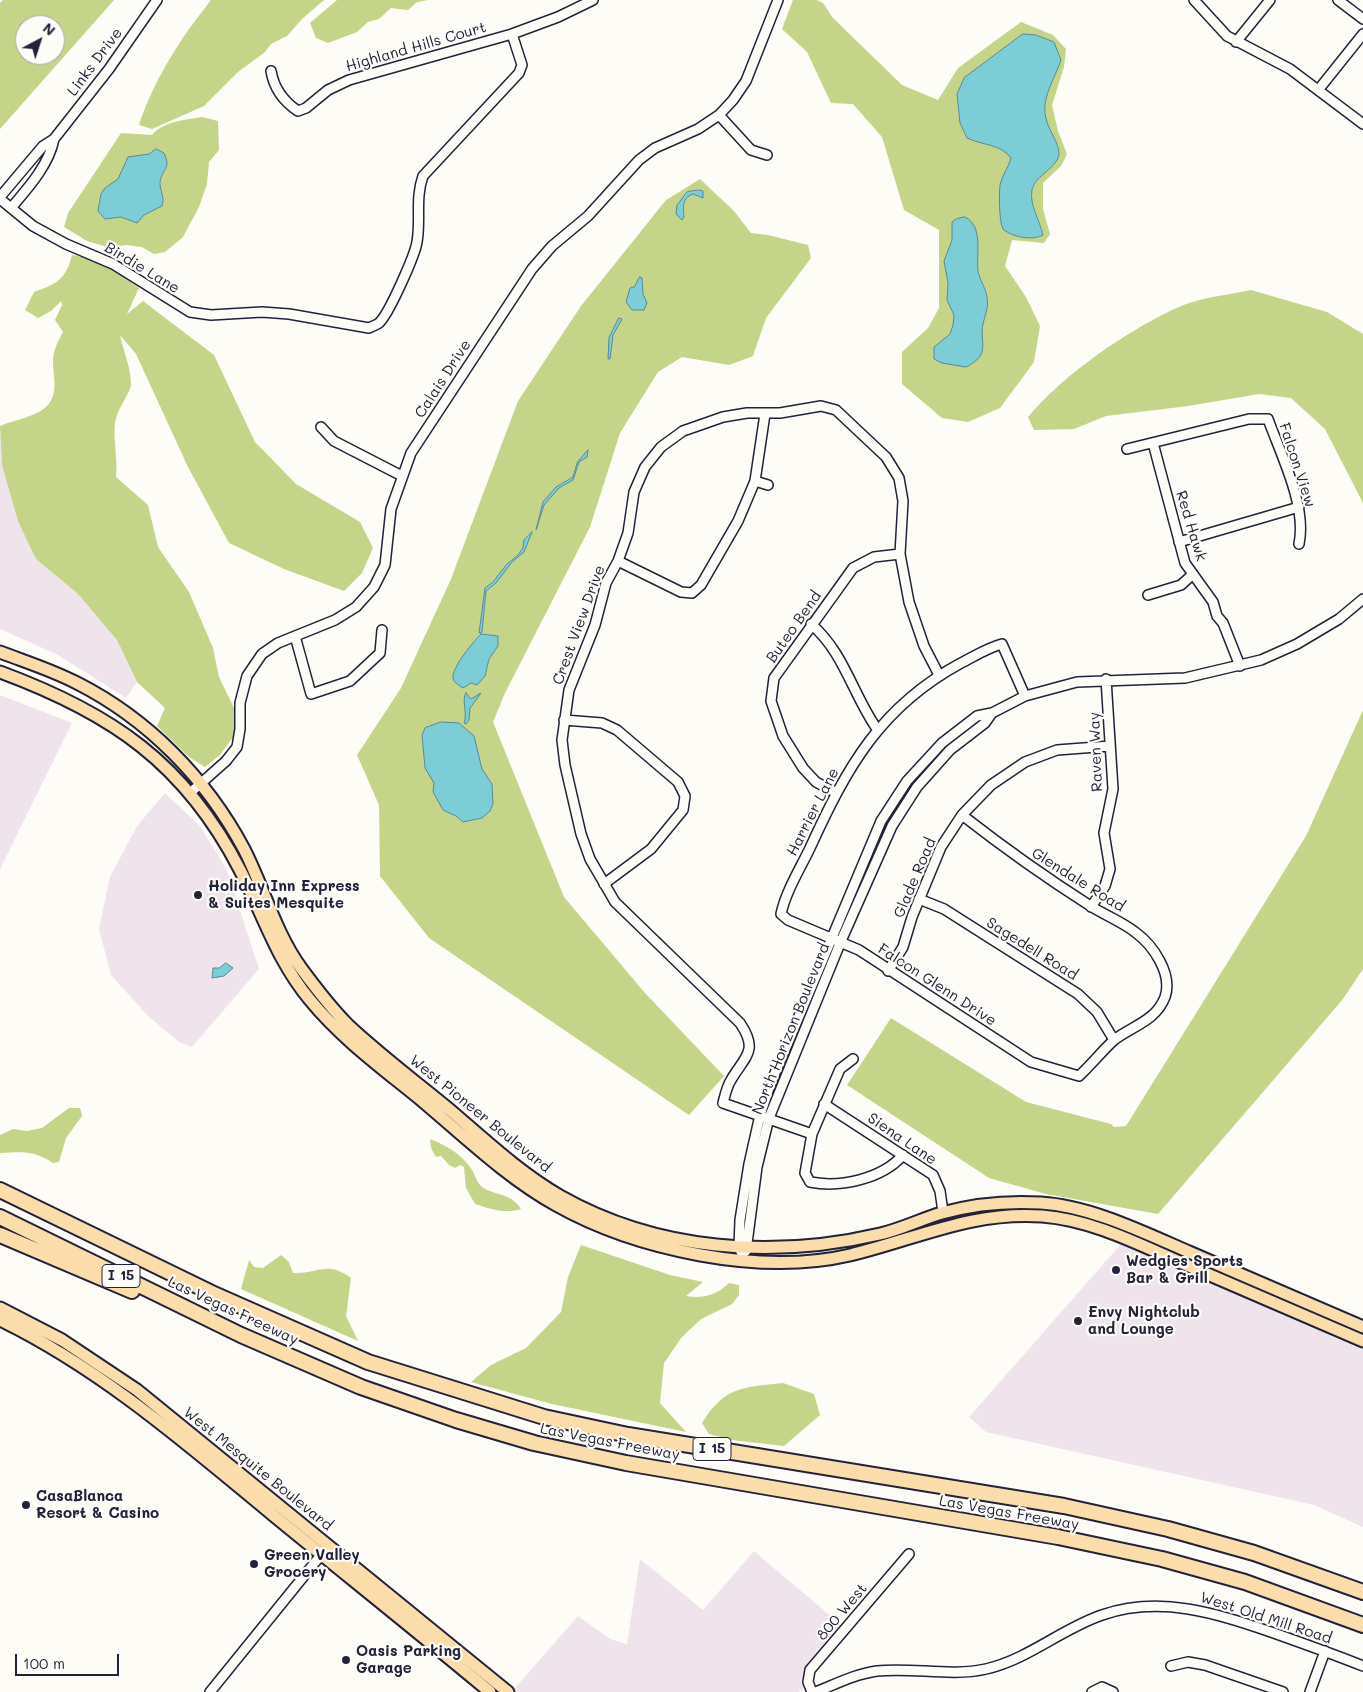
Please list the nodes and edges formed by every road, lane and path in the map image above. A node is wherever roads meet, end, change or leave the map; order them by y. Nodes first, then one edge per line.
1 (157, 0) edge
2 (593, 0) edge
3 (778, 0) edge
4 (1194, 0) edge
5 (1270, 0) edge
6 (1338, 0) edge
7 (1363, 20) edge
8 (512, 34) junction
9 (1363, 34) edge
10 (1236, 42) junction
11 (271, 71) dead end
12 (1319, 89) junction
13 (719, 115) junction
14 (1363, 124) edge
15 (54, 139) junction
16 (767, 155) dead end
17 (14, 181) junction
18 (26, 190) junction
19 (0, 198) edge
20 (11, 208) junction
21 (765, 414) junction
22 (322, 427) dead end
23 (1153, 443) junction
24 (1126, 448) dead end
25 (402, 476) junction
26 (755, 480) junction
27 (768, 485) dead end
28 (1299, 507) junction
29 (1179, 542) junction
30 (1299, 544) dead end
31 (900, 554) junction
32 (618, 561) junction
33 (1192, 575) junction
34 (1148, 595) dead end
35 (1363, 599) edge
36 (811, 624) junction
37 (382, 630) dead end
38 (295, 636) junction
39 (0, 652) edge
40 (1240, 666) junction
41 (0, 672) edge
42 (938, 675) junction
43 (1106, 679) junction
44 (1025, 696) junction
45 (564, 720) junction
46 (877, 729) junction
47 (1110, 746) junction
48 (201, 783) junction
49 (836, 792) junction
50 (190, 793) junction
51 (962, 815) junction
52 (604, 884) junction
53 (919, 899) junction
54 (1091, 907) junction
55 (781, 914) joint
56 (836, 940) junction
57 (888, 971) junction
58 (1114, 1040) junction
59 (853, 1059) dead end
60 (824, 1104) junction
61 (764, 1117) junction
62 (812, 1134) junction
63 (903, 1155) junction
64 (0, 1181) edge
65 (0, 1190) edge
66 (943, 1212) junction
67 (0, 1217) edge
68 (85, 1231) junction
69 (0, 1235) edge
70 (743, 1247) junction
71 (744, 1259) junction
72 (0, 1308) edge
73 (0, 1320) edge
74 (1363, 1327) edge
75 (241, 1335) junction
76 (1363, 1341) edge
77 (259, 1488) junction
78 (242, 1489) junction
79 (329, 1545) junction
80 (909, 1554) dead end
81 (322, 1555) junction
82 (1363, 1592) edge
83 (1363, 1625) edge
84 (1325, 1650) junction
85 (1171, 1666) dead end
86 (1363, 1666) edge
87 (210, 1692) edge
88 (490, 1692) edge
89 (508, 1692) edge
90 (812, 1692) edge
91 (816, 1692) edge
92 (1092, 1692) edge
93 (1113, 1692) edge
94 (1283, 1692) edge
95 (1310, 1692) edge

1 - 15 street, Links Drive
2 - 8 street, Highland Hills Court
3 - 13 street, Calais Drive
4 - 10 street
5 - 10 street
6 - 7 street
8 - 11 street, Highland Hills Court
8 - 20 street, Birdie Lane
9 - 12 street
10 - 12 street
12 - 14 street
13 - 16 street
13 - 25 street, Calais Drive
15 - 17 street, Links Drive
15 - 18 street, Links Drive
17 - 18 street
17 - 19 street, Links Drive
18 - 20 street, Links Drive
19 - 20 street, Birdie Lane
21 - 26 street
21 - 31 street, Crest View Drive
21 - 32 street, Crest View Drive
22 - 25 street
23 - 24 street, Falcon View
23 - 28 street, Falcon View
23 - 29 street, Red Hawk
25 - 38 street, Calais Drive
26 - 27 street
26 - 32 street
28 - 29 street
28 - 30 street, Falcon View
29 - 33 street, Red Hawk
31 - 36 street, Buteo Bend
31 - 42 street, Crest View Drive
32 - 45 street, Crest View Drive
33 - 34 street
33 - 40 street, Red Hawk
35 - 40 street, North Horizon Boulevard
36 - 46 street
36 - 49 street, Buteo Bend
37 - 38 street
38 - 48 street, Calais Drive
39 - 48 main road, West Pioneer Boulevard
40 - 43 street, North Horizon Boulevard
41 - 50 main road, West Pioneer Boulevard
42 - 44 street, Harrier Lane
42 - 46 street, Harrier Lane
43 - 44 street, North Horizon Boulevard
43 - 47 street, Raven Way
44 - 56 street, North Horizon Boulevard
45 - 52 street, Crest View Drive
45 - 52 street
46 - 49 street, Harrier Lane
47 - 51 street, Glade Road
47 - 54 street, Raven Way
48 - 50 street, Calais Drive
48 - 70 main road, West Pioneer Boulevard
49 - 55 street, Harrier Lane
50 - 71 main road, West Pioneer Boulevard
51 - 53 street, Glade Road
51 - 54 street, Glendale Road
52 - 61 street, Crest View Drive
53 - 57 street, Glade Road
53 - 58 street, Sagedell Road
54 - 58 street, Glendale Road
55 - 56 street, Falcon Glenn Drive
56 - 57 street, Falcon Glenn Drive
56 - 61 street, North Horizon Boulevard
57 - 58 street, Falcon Glenn Drive
59 - 60 street
60 - 62 street
60 - 63 street, Siena Lane
61 - 62 street, Crest View Drive
61 - 70 street, North Horizon Boulevard
62 - 63 street
63 - 66 street, Siena Lane
64 - 68 highway
65 - 68 highway, Las Vegas Freeway / I 15
66 - 70 main road, West Pioneer Boulevard
66 - 74 main road, West Pioneer Boulevard
67 - 75 highway, Las Vegas Freeway / I 15
68 - 82 highway, Las Vegas Freeway / I 15
69 - 75 highway
70 - 71 street, North Horizon Boulevard
71 - 76 main road, West Pioneer Boulevard
72 - 77 main road, West Mesquite Boulevard
73 - 78 main road, West Mesquite Boulevard
75 - 83 highway, Las Vegas Freeway / I 15
77 - 78 main road
77 - 79 main road, West Mesquite Boulevard
78 - 81 main road, West Mesquite Boulevard
79 - 81 street
79 - 89 main road, West Mesquite Boulevard
80 - 90 street, 800 West
81 - 87 street
81 - 88 main road, West Mesquite Boulevard
84 - 86 street, West Old Mill Road
84 - 91 street, West Old Mill Road
84 - 95 street
85 - 94 street
92 - 93 street

